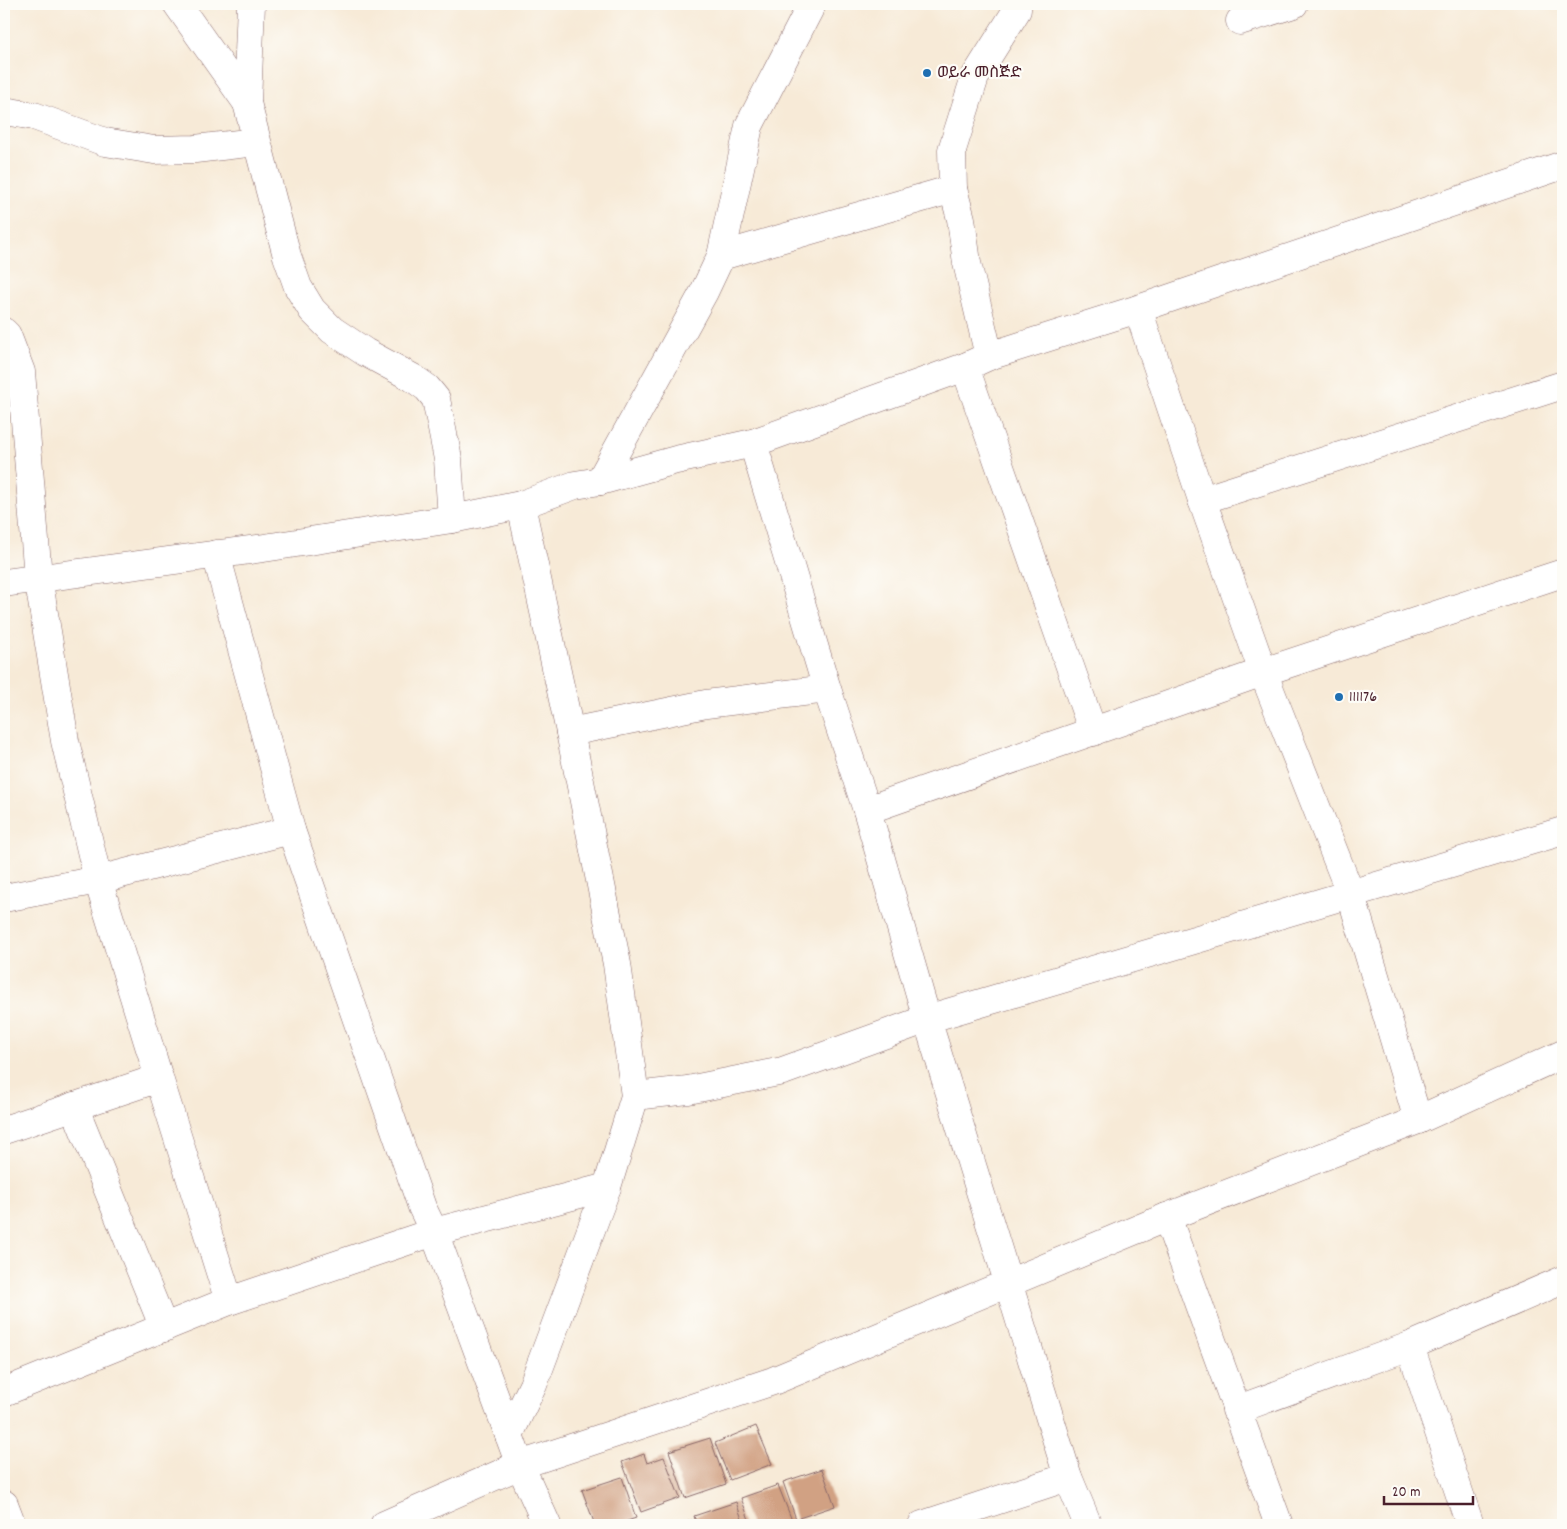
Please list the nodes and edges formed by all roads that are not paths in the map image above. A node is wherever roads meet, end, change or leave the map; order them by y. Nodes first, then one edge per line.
1 (178, 4) edge
2 (251, 4) edge
3 (812, 4) edge
4 (1017, 4) edge
5 (1294, 4) edge
6 (1240, 21) dead end
7 (247, 103) junction
8 (4, 111) edge
9 (256, 142) junction
10 (1563, 165) edge
11 (953, 189) junction
12 (721, 256) junction
13 (1138, 310) junction
14 (4, 332) edge
15 (989, 356) junction
16 (964, 367) junction
17 (1563, 384) edge
18 (753, 443) junction
19 (600, 481) junction
20 (1202, 500) junction
21 (521, 505) junction
22 (452, 519) junction
23 (216, 554) junction
24 (1563, 573) edge
25 (38, 578) junction
26 (4, 583) edge
27 (1263, 672) junction
28 (827, 689) junction
29 (570, 732) junction
30 (1093, 732) junction
31 (867, 810) junction
32 (291, 830) junction
33 (1563, 831) edge
34 (98, 880) junction
35 (1351, 894) junction
36 (4, 898) edge
37 (927, 1019) junction
38 (1563, 1054) edge
39 (159, 1078) junction
40 (635, 1096) junction
41 (74, 1106) junction
42 (1418, 1120) junction
43 (4, 1130) edge
44 (607, 1187) junction
45 (1167, 1217) junction
46 (434, 1232) junction
47 (1563, 1280) edge
48 (1009, 1282) junction
49 (229, 1301) junction
50 (164, 1328) junction
51 (1410, 1346) junction
52 (4, 1392) edge
53 (1236, 1410) junction
54 (508, 1435) junction
55 (520, 1465) junction
56 (1068, 1477) junction
57 (4, 1504) edge
58 (414, 1520) edge
59 (931, 1524) edge
60 (12, 1525) edge
61 (384, 1525) edge
62 (547, 1525) edge
63 (1088, 1525) edge
64 (1279, 1525) edge
65 (1470, 1525) edge

1 - 7 street
2 - 7 street
3 - 12 street
4 - 11 street
5 - 6 street
7 - 9 street
8 - 9 street
9 - 22 street
10 - 13 street
11 - 12 street
11 - 15 street
12 - 19 street
13 - 15 street
13 - 20 street
14 - 25 street
15 - 16 street
16 - 18 street
16 - 30 street
17 - 20 street
18 - 19 street
18 - 28 street
19 - 21 street
20 - 27 street
21 - 22 street
21 - 29 street
22 - 23 street
23 - 25 street
23 - 32 street
24 - 27 street
25 - 26 street
25 - 34 street
27 - 30 street
27 - 35 street
28 - 29 street
28 - 31 street
29 - 40 street
30 - 31 street
31 - 37 street
32 - 34 street
32 - 46 street
33 - 35 street
34 - 36 street
34 - 39 street
35 - 37 street
35 - 42 street
37 - 40 street
37 - 48 street
38 - 42 street
39 - 41 street
39 - 49 street
40 - 44 street
41 - 43 street
41 - 50 street
42 - 45 street
44 - 46 street
44 - 54 street
45 - 48 street
45 - 53 street
46 - 49 street
46 - 54 street
47 - 51 street
48 - 55 street
48 - 56 street
49 - 50 street
50 - 52 street
51 - 53 street
51 - 65 street
53 - 64 street
54 - 55 street
55 - 58 street
55 - 62 street
56 - 59 street
56 - 63 street
57 - 60 street
58 - 61 street

